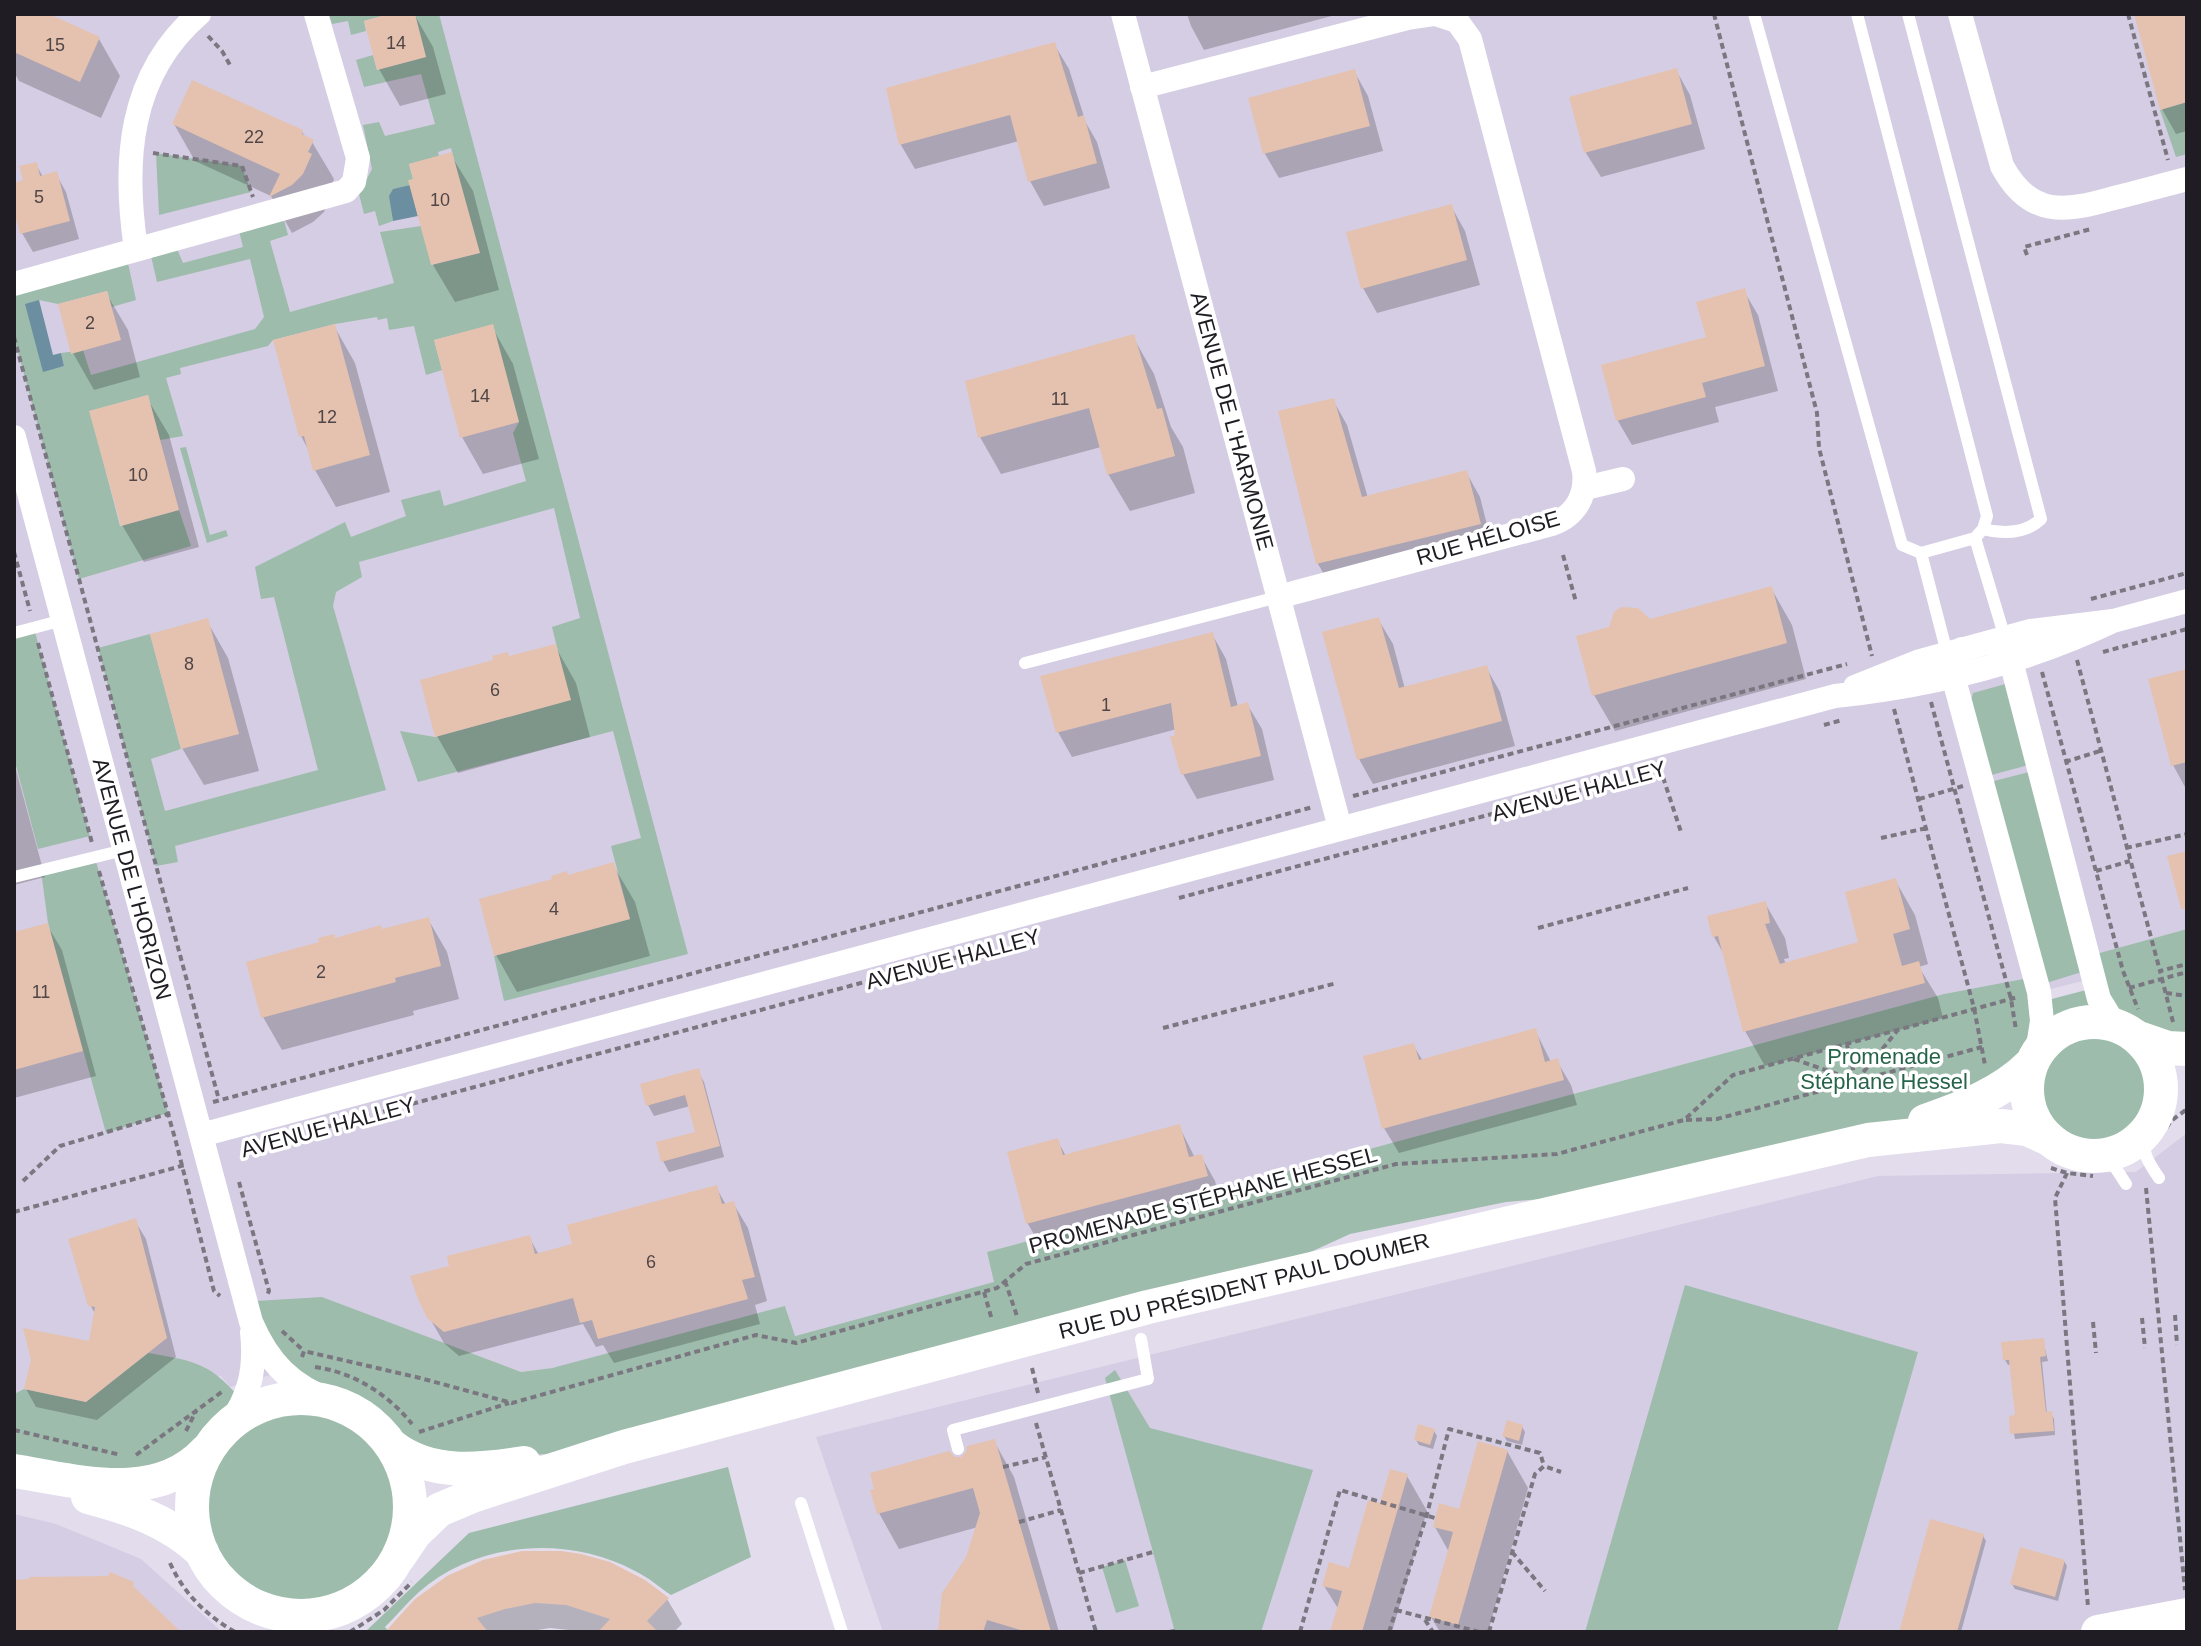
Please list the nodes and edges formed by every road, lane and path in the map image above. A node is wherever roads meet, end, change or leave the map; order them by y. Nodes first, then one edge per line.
1 (316, 14) edge
2 (1123, 14) edge
3 (1436, 14) edge
4 (1714, 14) edge
5 (1754, 14) edge
6 (1857, 14) edge
7 (1908, 14) edge
8 (1960, 14) edge
9 (2128, 14) edge
10 (196, 16) edge
11 (230, 65) dead end
12 (1142, 87) junction
13 (130, 149) junction
14 (2180, 180) edge
15 (258, 215) junction
16 (136, 249) junction
17 (14, 284) edge
18 (14, 337) edge
19 (14, 437) edge
20 (1623, 479) dead end
21 (1585, 488) junction
22 (1979, 534) junction
23 (14, 552) edge
24 (1921, 553) junction
25 (1563, 555) dead end
26 (2187, 573) edge
27 (1278, 597) junction
28 (2084, 601) dead end
29 (2187, 601) edge
30 (1576, 602) dead end
31 (63, 620) junction
32 (34, 628) junction
33 (2187, 629) edge
34 (14, 633) edge
35 (2002, 647) junction
36 (1872, 658) dead end
37 (1954, 660) junction
38 (2076, 660) junction
39 (1857, 662) dead end
40 (1025, 663) dead end
41 (2065, 663) dead end
42 (2053, 667) dead end
43 (1930, 698) dead end
44 (1893, 707) dead end
45 (1850, 718) dead end
46 (1821, 725) dead end
47 (2100, 751) junction
48 (2066, 761) junction
49 (2040, 766) junction
50 (1660, 768) dead end
51 (1631, 776) dead end
52 (1982, 782) junction
53 (1954, 788) junction
54 (1919, 799) junction
55 (1333, 801) junction
56 (1340, 828) junction
57 (1927, 828) junction
58 (1681, 832) dead end
59 (2187, 834) edge
60 (1881, 838) dead end
61 (2126, 848) junction
62 (124, 850) junction
63 (95, 858) junction
64 (2130, 861) junction
65 (2096, 871) junction
66 (14, 877) edge
67 (1688, 888) dead end
68 (1175, 899) dead end
69 (1538, 928) dead end
70 (967, 955) dead end
71 (2187, 964) edge
72 (2160, 971) junction
73 (2187, 972) edge
74 (2163, 979) junction
75 (1337, 983) dead end
76 (2129, 988) junction
77 (2166, 993) junction
78 (2187, 996) edge
79 (1974, 1008) junction
80 (1163, 1028) dead end
81 (2135, 1028) junction
82 (1899, 1029) junction
83 (2182, 1041) edge
84 (1846, 1044) junction
85 (1982, 1047) junction
86 (2028, 1051) junction
87 (1792, 1059) junction
88 (1987, 1077) dead end
89 (1856, 1081) junction
90 (2187, 1088) edge
91 (168, 1113) junction
92 (1684, 1120) junction
93 (2149, 1126) junction
94 (2049, 1139) junction
95 (1868, 1140) junction
96 (204, 1147) junction
97 (2078, 1164) junction
98 (181, 1167) junction
99 (2159, 1178) dead end
100 (23, 1181) dead end
101 (2144, 1183) dead end
102 (2126, 1184) dead end
103 (14, 1212) edge
104 (2175, 1315) dead end
105 (2142, 1318) dead end
106 (2093, 1322) dead end
107 (262, 1323) junction
108 (1141, 1339) dead end
109 (2177, 1345) dead end
110 (2145, 1348) dead end
111 (304, 1351) junction
112 (2096, 1353) dead end
113 (298, 1367) dead end
114 (311, 1367) dead end
115 (1032, 1368) dead end
116 (333, 1402) junction
117 (512, 1403) junction
118 (198, 1407) dead end
119 (1037, 1408) junction
120 (14, 1430) edge
121 (220, 1435) junction
122 (405, 1439) junction
123 (624, 1447) junction
124 (958, 1449) dead end
125 (1046, 1457) junction
126 (432, 1465) junction
127 (1544, 1466) junction
128 (1003, 1467) dead end
129 (1561, 1472) dead end
130 (14, 1474) edge
131 (801, 1503) dead end
132 (1061, 1510) junction
133 (1427, 1514) junction
134 (1435, 1518) dead end
135 (1019, 1522) dead end
136 (202, 1552) junction
137 (1153, 1552) dead end
138 (1512, 1552) junction
139 (398, 1558) junction
140 (170, 1562) dead end
141 (1079, 1573) junction
142 (1545, 1591) dead end
143 (2187, 1603) edge
144 (349, 1605) junction
145 (1396, 1610) junction
146 (2187, 1615) edge
147 (242, 1617) edge
148 (1424, 1618) junction
149 (2093, 1621) edge
150 (1175, 1631) edge
151 (278, 1632) edge
152 (325, 1632) edge
153 (842, 1632) edge
154 (1096, 1632) edge
155 (1169, 1632) edge
156 (1300, 1632) edge
157 (1389, 1632) edge
158 (1433, 1632) edge
159 (1479, 1632) edge
160 (1489, 1632) edge

1 - 15 street
2 - 12 street, AVENUE DE L'HARMONIE
3 - 12 street
3 - 21 street
4 - 36 path
5 - 24 lane
6 - 22 lane
7 - 22 lane
8 - 14 street
9 - 14 path
10 - 11 path
10 - 13 street
12 - 27 street, AVENUE DE L'HARMONIE
13 - 15 path
13 - 16 street
15 - 16 street
16 - 17 street
18 - 55 path, AVENUE DE L'HORIZON
19 - 31 street, AVENUE DE L'HORIZON
20 - 21 street
21 - 27 street, RUE HÉLOISE
22 - 24 lane
22 - 35 lane
23 - 32 path, AVENUE DE L'HORIZON
24 - 37 lane
25 - 30 path
26 - 28 path
27 - 40 lane, RUE HÉLOISE
27 - 55 street, AVENUE DE L'HARMONIE
29 - 35 street, AVENUE HALLEY
31 - 32 lane
31 - 62 street, AVENUE DE L'HORIZON
32 - 34 lane
32 - 63 path, AVENUE DE L'HORIZON
33 - 38 path
35 - 37 street, AVENUE HALLEY
35 - 49 street
37 - 52 street
37 - 56 street, AVENUE HALLEY
38 - 41 path
38 - 47 path
39 - 55 path
42 - 48 path
43 - 53 path
44 - 54 path
45 - 46 path
47 - 48 path
47 - 61 path
48 - 49 path
48 - 65 path
49 - 81 street
50 - 58 path
51 - 68 path, AVENUE HALLEY
52 - 53 path
52 - 86 street
53 - 54 path
53 - 86 path
54 - 57 path
55 - 56 street, AVENUE DE L'HARMONIE
56 - 96 street, AVENUE HALLEY
57 - 60 path
57 - 79 path
59 - 61 path
61 - 64 path
62 - 63 lane
62 - 96 street, AVENUE DE L'HORIZON
63 - 66 lane
63 - 91 path, AVENUE DE L'HORIZON
64 - 65 path
64 - 72 path
65 - 76 path
67 - 69 path
70 - 96 path, AVENUE HALLEY
71 - 72 path
72 - 74 path
73 - 74 path
74 - 76 path
74 - 77 path
75 - 80 path
76 - 81 path
77 - 78 path
77 - 83 path
79 - 82 path, PROMENADE STÉPHANE HESSEL
79 - 85 path
81 - 83 main road
81 - 86 main road
81 - 93 main road
82 - 84 path, PROMENADE STÉPHANE HESSEL
82 - 89 path
84 - 87 path, PROMENADE STÉPHANE HESSEL
84 - 89 path
85 - 88 path
85 - 89 path, PROMENADE STÉPHANE HESSEL
86 - 94 main road
86 - 95 main road, RUE DU PRÉSIDENT PAUL DOUMER
87 - 89 path
87 - 92 path, PROMENADE STÉPHANE HESSEL
89 - 92 path, PROMENADE STÉPHANE HESSEL
90 - 93 main road
91 - 98 path, AVENUE DE L'HORIZON
91 - 100 path
92 - 117 path, PROMENADE STÉPHANE HESSEL
93 - 97 main road
93 - 99 lane
94 - 95 main road, RUE DU PRÉSIDENT PAUL DOUMER
94 - 97 main road
95 - 123 main road, RUE DU PRÉSIDENT PAUL DOUMER
96 - 98 path, AVENUE HALLEY
96 - 107 street, AVENUE DE L'HORIZON
97 - 102 lane
97 - 149 path
98 - 103 path, AVENUE HALLEY
101 - 143 path
104 - 109 path
105 - 110 path
106 - 112 path
107 - 111 path
107 - 116 street, AVENUE DE L'HORIZON
107 - 121 street, AVENUE DE L'HORIZON
108 - 119 lane
111 - 113 path
111 - 117 path
114 - 122 path
115 - 119 path
116 - 121 main road
116 - 122 main road
117 - 122 path, PROMENADE STÉPHANE HESSEL
118 - 120 path
119 - 124 lane
119 - 125 path
121 - 130 main road
121 - 136 main road
122 - 126 path
122 - 126 main road, RUE DU PRÉSIDENT PAUL DOUMER
122 - 139 main road
123 - 126 main road, RUE DU PRÉSIDENT PAUL DOUMER
123 - 139 main road, RUE DU PRÉSIDENT PAUL DOUMER
125 - 128 path
125 - 132 path
127 - 129 path
127 - 133 path
127 - 138 path
130 - 136 main road
131 - 153 lane
132 - 135 path
132 - 141 path
133 - 134 path
133 - 145 path
133 - 156 path
136 - 147 main road
137 - 141 path
138 - 142 path
138 - 160 path
139 - 144 main road
140 - 147 path
141 - 154 path
144 - 147 main road
144 - 152 main road
145 - 148 path
145 - 157 path
146 - 149 main road
147 - 151 main road
148 - 158 path
148 - 159 path
150 - 155 path

